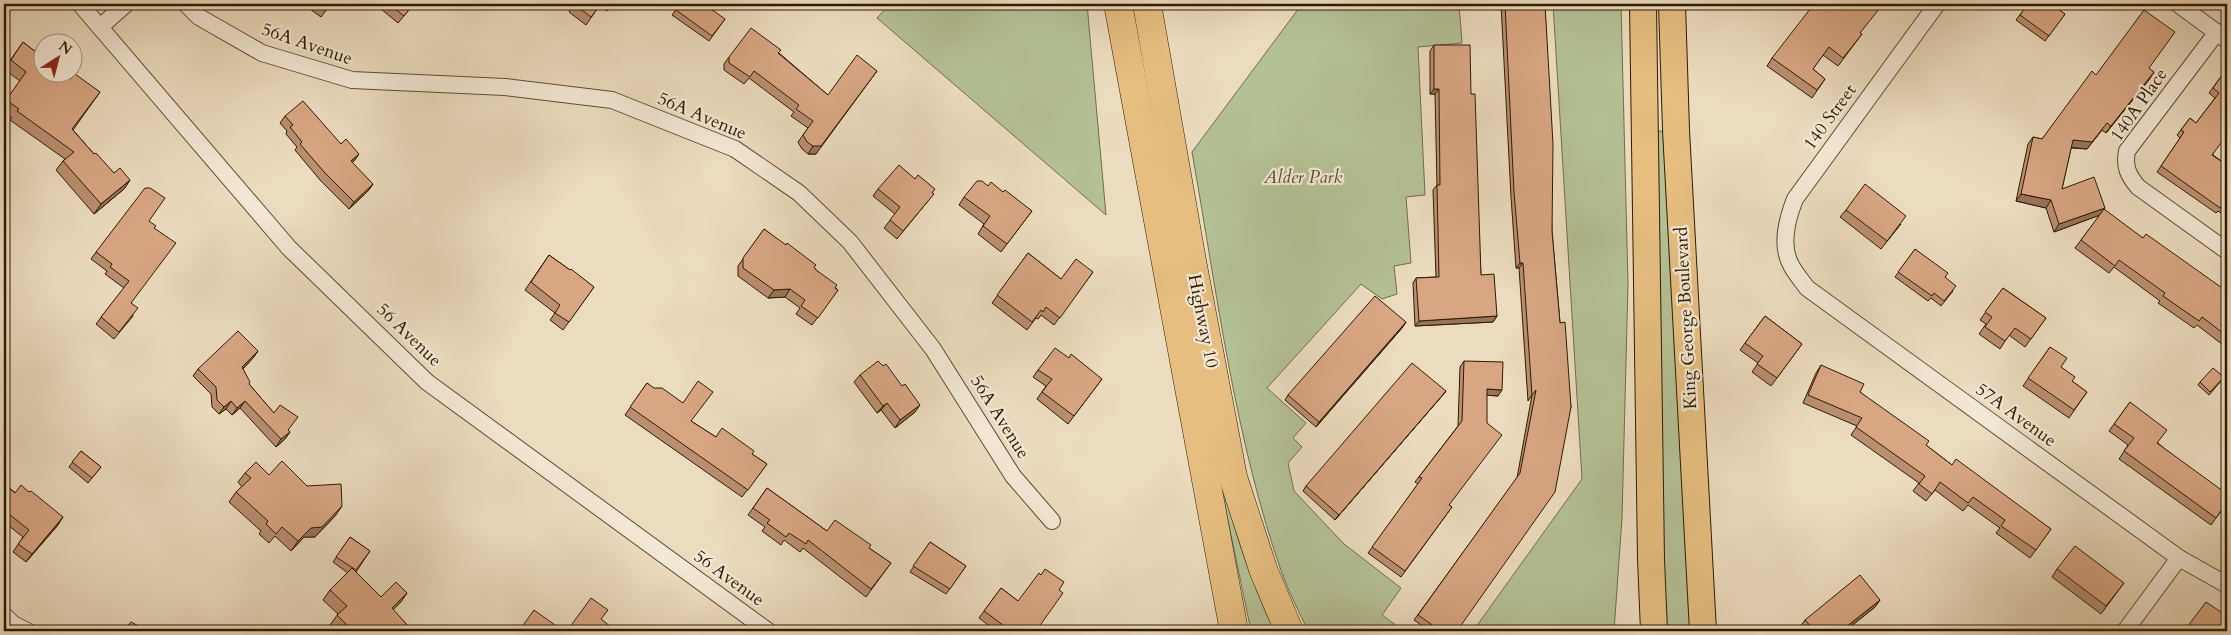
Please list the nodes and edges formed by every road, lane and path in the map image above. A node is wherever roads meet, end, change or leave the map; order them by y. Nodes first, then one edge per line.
1 (80, 4) edge
2 (126, 4) edge
3 (186, 4) edge
4 (1118, 4) edge
5 (1147, 4) edge
6 (1644, 4) edge
7 (1672, 4) edge
8 (1937, 4) edge
9 (2178, 4) edge
10 (100, 27) junction
11 (2222, 36) edge
12 (2227, 251) edge
13 (1790, 265) joint
14 (1052, 520) dead end
15 (2179, 558) junction
16 (2227, 585) edge
17 (4, 615) edge
18 (27, 631) edge
19 (768, 631) edge
20 (1234, 631) edge
21 (1289, 631) edge
22 (1654, 631) edge
23 (1703, 631) edge
24 (2126, 631) edge

1 - 10 street, 56 Avenue
2 - 10 street
3 - 14 street, 56A Avenue
4 - 20 highway, Highway 10
5 - 21 highway, Highway 10
6 - 22 main road, King George Boulevard
7 - 23 main road, King George Boulevard
8 - 13 street, 140 Street
9 - 11 street
10 - 19 street, 56 Avenue
11 - 12 street, 140A Place
13 - 15 street, 57A Avenue
15 - 16 street, 57A Avenue
15 - 24 street
17 - 18 street

